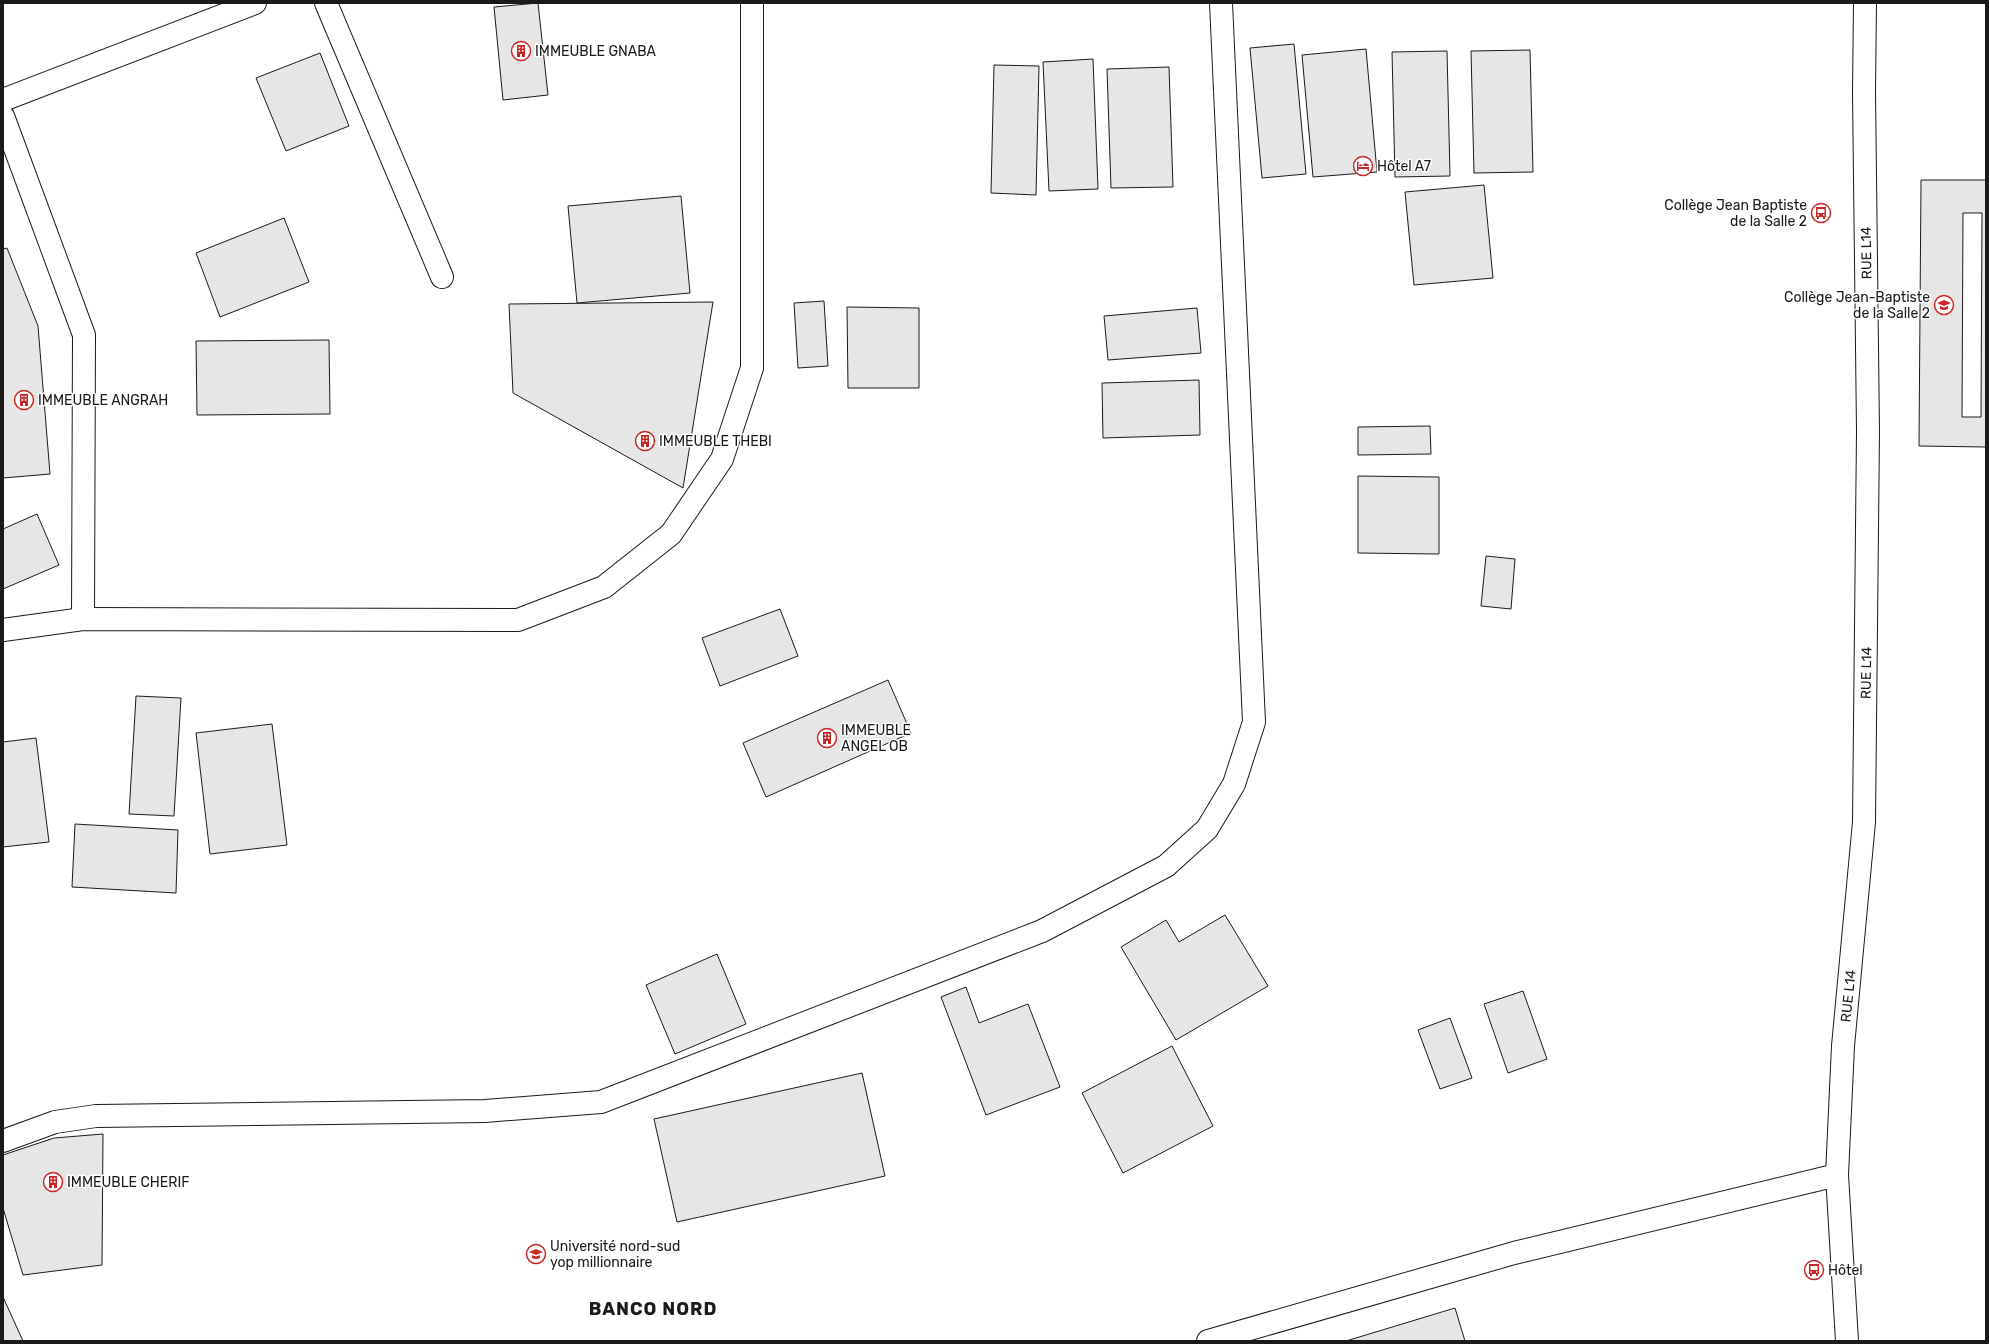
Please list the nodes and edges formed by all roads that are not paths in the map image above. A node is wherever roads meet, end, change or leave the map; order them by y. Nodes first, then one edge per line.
1 (255, 3) edge
2 (326, 3) edge
3 (752, 3) edge
4 (1221, 3) edge
5 (1865, 3) edge
6 (3, 100) edge
7 (3, 116) edge
8 (442, 277) dead end
9 (83, 619) junction
10 (3, 630) edge
11 (3, 1141) edge
12 (1837, 1175) junction
13 (1208, 1341) edge
14 (1847, 1341) edge

1 - 6 street
2 - 8 street
3 - 9 street
4 - 11 street
5 - 12 street, RUE L14
7 - 9 street
9 - 10 street
12 - 13 street
12 - 14 street, RUE L14

